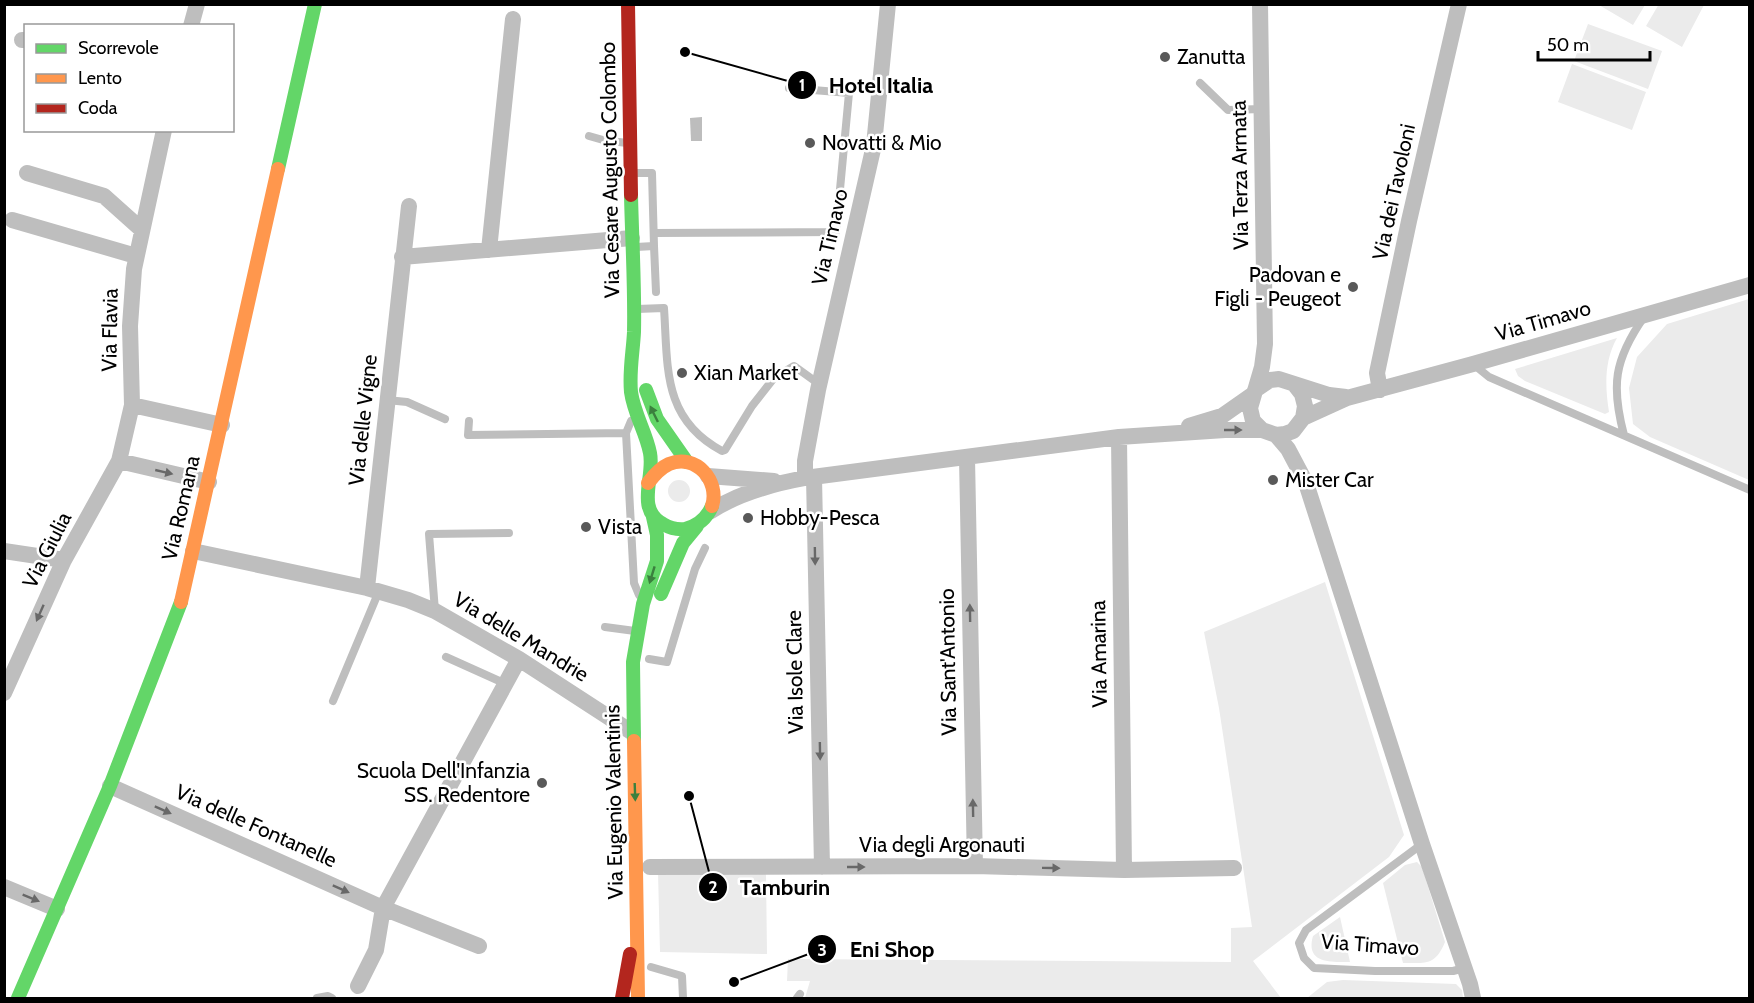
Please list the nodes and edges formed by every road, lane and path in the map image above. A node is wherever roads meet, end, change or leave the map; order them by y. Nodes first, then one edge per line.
1 (197, 4) edge
2 (315, 4) edge
3 (628, 4) edge
4 (888, 4) edge
5 (1260, 4) edge
6 (1459, 4) edge
7 (513, 19) dead end
8 (192, 24) edge
9 (1200, 83) dead end
10 (789, 88) dead end
11 (1262, 109) junction
12 (165, 132) edge
13 (589, 136) dead end
14 (631, 142) junction
15 (27, 173) dead end
16 (631, 173) junction
17 (409, 206) dead end
18 (12, 220) dead end
19 (142, 230) junction
20 (654, 233) junction
21 (632, 242) junction
22 (654, 246) junction
23 (489, 250) junction
24 (136, 256) junction
25 (402, 257) junction
26 (1749, 285) edge
27 (656, 292) dead end
28 (634, 309) junction
29 (1646, 314) junction
30 (634, 334) junction
31 (1265, 344) junction
32 (1473, 364) junction
33 (1291, 383) junction
34 (819, 384) junction
35 (1380, 390) junction
36 (1254, 393) junction
37 (1347, 398) junction
38 (387, 400) junction
39 (132, 405) junction
40 (635, 412) junction
41 (445, 419) dead end
42 (469, 421) dead end
43 (1301, 421) junction
44 (222, 424) junction
45 (1269, 432) junction
46 (626, 433) junction
47 (1163, 435) junction
48 (1624, 435) junction
49 (1119, 437) junction
50 (967, 458) junction
51 (119, 461) junction
52 (687, 462) junction
53 (1298, 467) junction
54 (708, 476) junction
55 (809, 477) junction
56 (209, 482) junction
57 (781, 482) junction
58 (648, 483) junction
59 (1749, 490) edge
60 (630, 500) joint
61 (711, 511) junction
62 (653, 517) junction
63 (697, 526) junction
64 (509, 533) dead end
65 (705, 548) dead end
66 (4, 551) edge
67 (193, 551) junction
68 (64, 560) junction
69 (678, 584) junction
70 (373, 589) junction
71 (643, 604) junction
72 (435, 611) junction
73 (606, 627) dead end
74 (638, 632) junction
75 (446, 657) dead end
76 (519, 659) junction
77 (649, 664) joint
78 (506, 684) junction
79 (4, 693) edge
80 (333, 701) dead end
81 (643, 737) junction
82 (110, 786) junction
83 (1422, 844) junction
84 (975, 866) junction
85 (650, 867) dead end
86 (822, 867) junction
87 (1234, 868) dead end
88 (1124, 870) junction
89 (4, 887) edge
90 (383, 908) junction
91 (57, 909) junction
92 (637, 911) junction
93 (479, 946) dead end
94 (651, 961) joint
95 (1465, 968) junction
96 (358, 986) dead end
97 (22, 997) edge
98 (317, 999) edge
99 (332, 999) edge
100 (622, 999) edge
101 (638, 999) edge
102 (651, 999) edge
103 (682, 999) edge
104 (1473, 999) edge

1 - 8 street
2 - 44 main road, Via Romana
3 - 14 main road, Via Cesare Augusto Colombo
4 - 34 street, Via Timavo
5 - 11 street, Via Terza Armata
6 - 35 street, Via dei Tavoloni
7 - 23 street
9 - 11 lane
10 - 20 lane
11 - 31 street, Via Terza Armata
12 - 19 street, Via Flavia
13 - 14 lane
14 - 16 main road, Via Cesare Augusto Colombo
15 - 19 street
16 - 20 lane
16 - 21 main road, Via Cesare Augusto Colombo
17 - 25 street, Via delle Vigne
18 - 24 street
19 - 24 street, Via Flavia
20 - 22 lane
21 - 22 lane
21 - 23 street
21 - 28 main road, Via Cesare Augusto Colombo
22 - 27 lane
23 - 25 street
24 - 39 street, Via Flavia
25 - 38 street, Via delle Vigne
26 - 29 street, Via Timavo
28 - 30 main road, Via Cesare Augusto Colombo
28 - 34 lane
29 - 32 street, Via Timavo
29 - 48 lane
30 - 40 main road, Via Cesare Augusto Colombo
52 -> 30 main road, Via Cesare Augusto Colombo
31 - 33 street, Via Terza Armata
31 - 36 street, Via Terza Armata
32 - 35 street, Via Timavo
32 - 48 lane
33 - 36 street, Via Timavo
33 - 37 street, Via Timavo
33 - 43 street
34 - 55 street, Via Timavo
35 - 37 street, Via Timavo
36 - 45 street
36 - 47 street, Via Timavo
37 - 43 street, Via Timavo
38 - 41 lane
38 - 70 street, Via delle Vigne
39 - 44 street
39 - 51 street, Via Flavia
40 - 46 lane, Via Cesare Augusto Colombo
40 - 58 main road, Via Cesare Augusto Colombo
42 - 46 lane
43 - 45 street, Via Timavo
43 - 53 street
44 - 56 main road, Via Romana
47 -> 45 street, Via Timavo
45 - 53 street
46 - 60 lane, Via Cesare Augusto Colombo
47 - 49 street, Via Timavo
48 - 59 lane
49 - 50 street, Via Timavo
49 - 88 street, Via Amarina
50 - 55 street, Via Timavo
84 -> 50 street, Via Sant'Antonio
51 -> 56 street
51 - 68 street, Via Giulia
52 - 54 main road, Via Timavo
52 - 58 main road
53 - 83 street
54 - 57 street, Via Timavo
54 - 61 main road
55 - 57 street, Via Timavo
55 -> 86 street, Via Isole Clare
56 - 67 main road, Via Romana
57 - 61 street, Via Timavo
58 - 62 main road, Via Cesare Augusto Colombo
60 - 71 lane, Via Eugenio Valentinis
61 - 63 main road, Via Timavo
62 - 63 main road
62 -> 71 main road, Via Eugenio Valentinis
63 - 69 main road
64 - 72 lane
65 - 69 lane
66 - 68 street
67 - 70 street, Via delle Mandrie
67 - 82 main road, Via Romana
68 -> 79 street, Via Giulia
69 - 77 main road
69 - 77 lane
70 - 72 street, Via delle Mandrie
70 - 80 lane
71 - 74 main road, Via Eugenio Valentinis
72 - 76 street, Via delle Mandrie
73 - 74 lane
74 - 81 main road, Via Eugenio Valentinis
75 - 78 lane
76 - 78 street
76 - 81 street, Via delle Mandrie
78 - 90 street
81 -> 92 main road, Via Eugenio Valentinis
82 -> 90 street, Via delle Fontanelle
82 - 91 main road, Via Romana
83 - 95 street
83 - 95 lane, Via Timavo
86 -> 84 street, Via degli Argonauti
84 -> 88 street, Via degli Argonauti
85 - 86 street, Via degli Argonauti
87 - 88 street, Via degli Argonauti
89 -> 91 street
90 - 93 street, Via delle Fontanelle
90 - 96 street
91 - 97 main road, Via Romana
92 - 100 main road, Via Eugenio Valentinis
92 - 101 main road
94 - 102 main road
94 - 103 lane
95 - 104 street
98 - 99 lane

